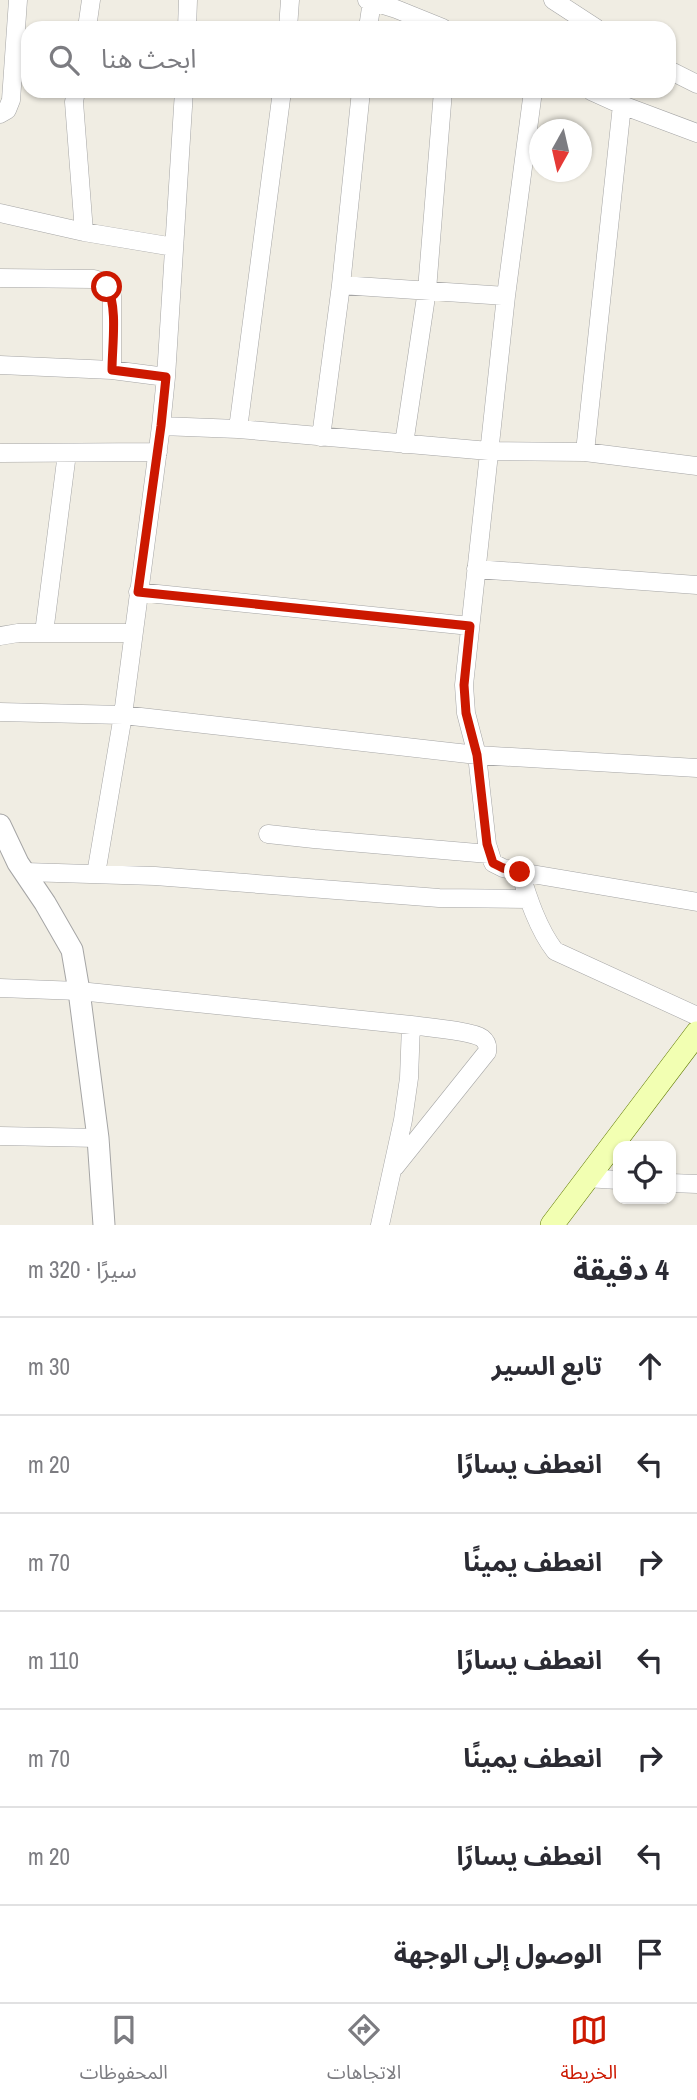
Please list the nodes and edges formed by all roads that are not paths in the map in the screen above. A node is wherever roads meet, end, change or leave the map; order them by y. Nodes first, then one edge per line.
1 (18, 0) edge
2 (91, 0) edge
3 (188, 0) edge
4 (290, 0) edge
5 (553, 0) edge
6 (369, 1) edge
7 (88, 21) edge
8 (187, 21) edge
9 (288, 21) edge
10 (368, 21) edge
11 (426, 21) edge
12 (585, 21) edge
13 (676, 74) edge
14 (697, 84) edge
15 (75, 98) edge
16 (184, 98) edge
17 (281, 98) edge
18 (360, 98) edge
19 (442, 98) edge
20 (532, 98) edge
21 (605, 98) edge
22 (622, 106) junction
23 (0, 114) edge
24 (697, 133) edge
25 (0, 214) edge
26 (84, 232) junction
27 (174, 247) junction
28 (0, 278) edge
29 (341, 285) junction
30 (427, 290) junction
31 (506, 296) junction
32 (0, 365) edge
33 (112, 370) junction
34 (166, 377) junction
35 (161, 426) junction
36 (238, 429) junction
37 (321, 437) junction
38 (404, 444) junction
39 (489, 451) junction
40 (158, 452) junction
41 (0, 453) edge
42 (67, 453) junction
43 (585, 453) junction
44 (697, 466) edge
45 (476, 569) junction
46 (697, 585) edge
47 (138, 592) junction
48 (470, 626) junction
49 (44, 633) junction
50 (133, 633) junction
51 (0, 636) edge
52 (0, 712) edge
53 (123, 715) junction
54 (477, 755) junction
55 (697, 768) edge
56 (1, 831) edge
57 (268, 834) dead end
58 (489, 854) junction
59 (25, 872) junction
60 (520, 872) junction
61 (96, 874) junction
62 (528, 898) junction
63 (697, 902) edge
64 (0, 988) edge
65 (79, 991) junction
66 (697, 1016) edge
67 (411, 1025) junction
68 (697, 1033) edge
69 (0, 1136) edge
70 (98, 1138) junction
71 (393, 1170) junction
72 (586, 1178) junction
73 (613, 1180) edge
74 (676, 1183) edge
75 (697, 1184) edge
76 (104, 1225) edge
77 (380, 1225) edge
78 (552, 1225) edge

1 - 23 street
2 - 7 street
3 - 8 street
4 - 9 street
5 - 12 street
6 - 10 street
6 - 11 street
13 - 14 street
15 - 26 street
16 - 27 street
17 - 36 street
18 - 29 street
19 - 30 street
20 - 31 street
21 - 22 street
22 - 24 street
22 - 43 street
25 - 26 street
26 - 27 street
27 - 34 street
28 - 33 street
29 - 30 street
29 - 37 street
30 - 31 street
30 - 38 street
31 - 39 street
32 - 33 street
33 - 34 street
34 - 35 street
35 - 36 street
35 - 40 street
36 - 37 street
37 - 38 street
38 - 39 street
39 - 43 street
39 - 45 street
40 - 42 street
40 - 47 street
41 - 42 street
42 - 49 street
43 - 44 street
45 - 46 street
45 - 48 street
47 - 48 street
47 - 50 street
48 - 54 street
49 - 50 street
49 - 51 street
50 - 53 street
52 - 53 street
53 - 54 street
53 - 61 street
54 - 55 street
54 - 58 street
56 - 59 street
57 - 58 street
58 - 60 street
59 - 61 street
59 - 65 street
60 - 62 street
60 - 63 street
61 - 62 street
62 - 66 street
64 - 65 street
65 - 67 street
65 - 70 street
67 - 71 street
67 - 71 street
68 - 72 main road
69 - 70 street
70 - 76 street
71 - 77 street
72 - 73 street
72 - 78 main road
74 - 75 street

